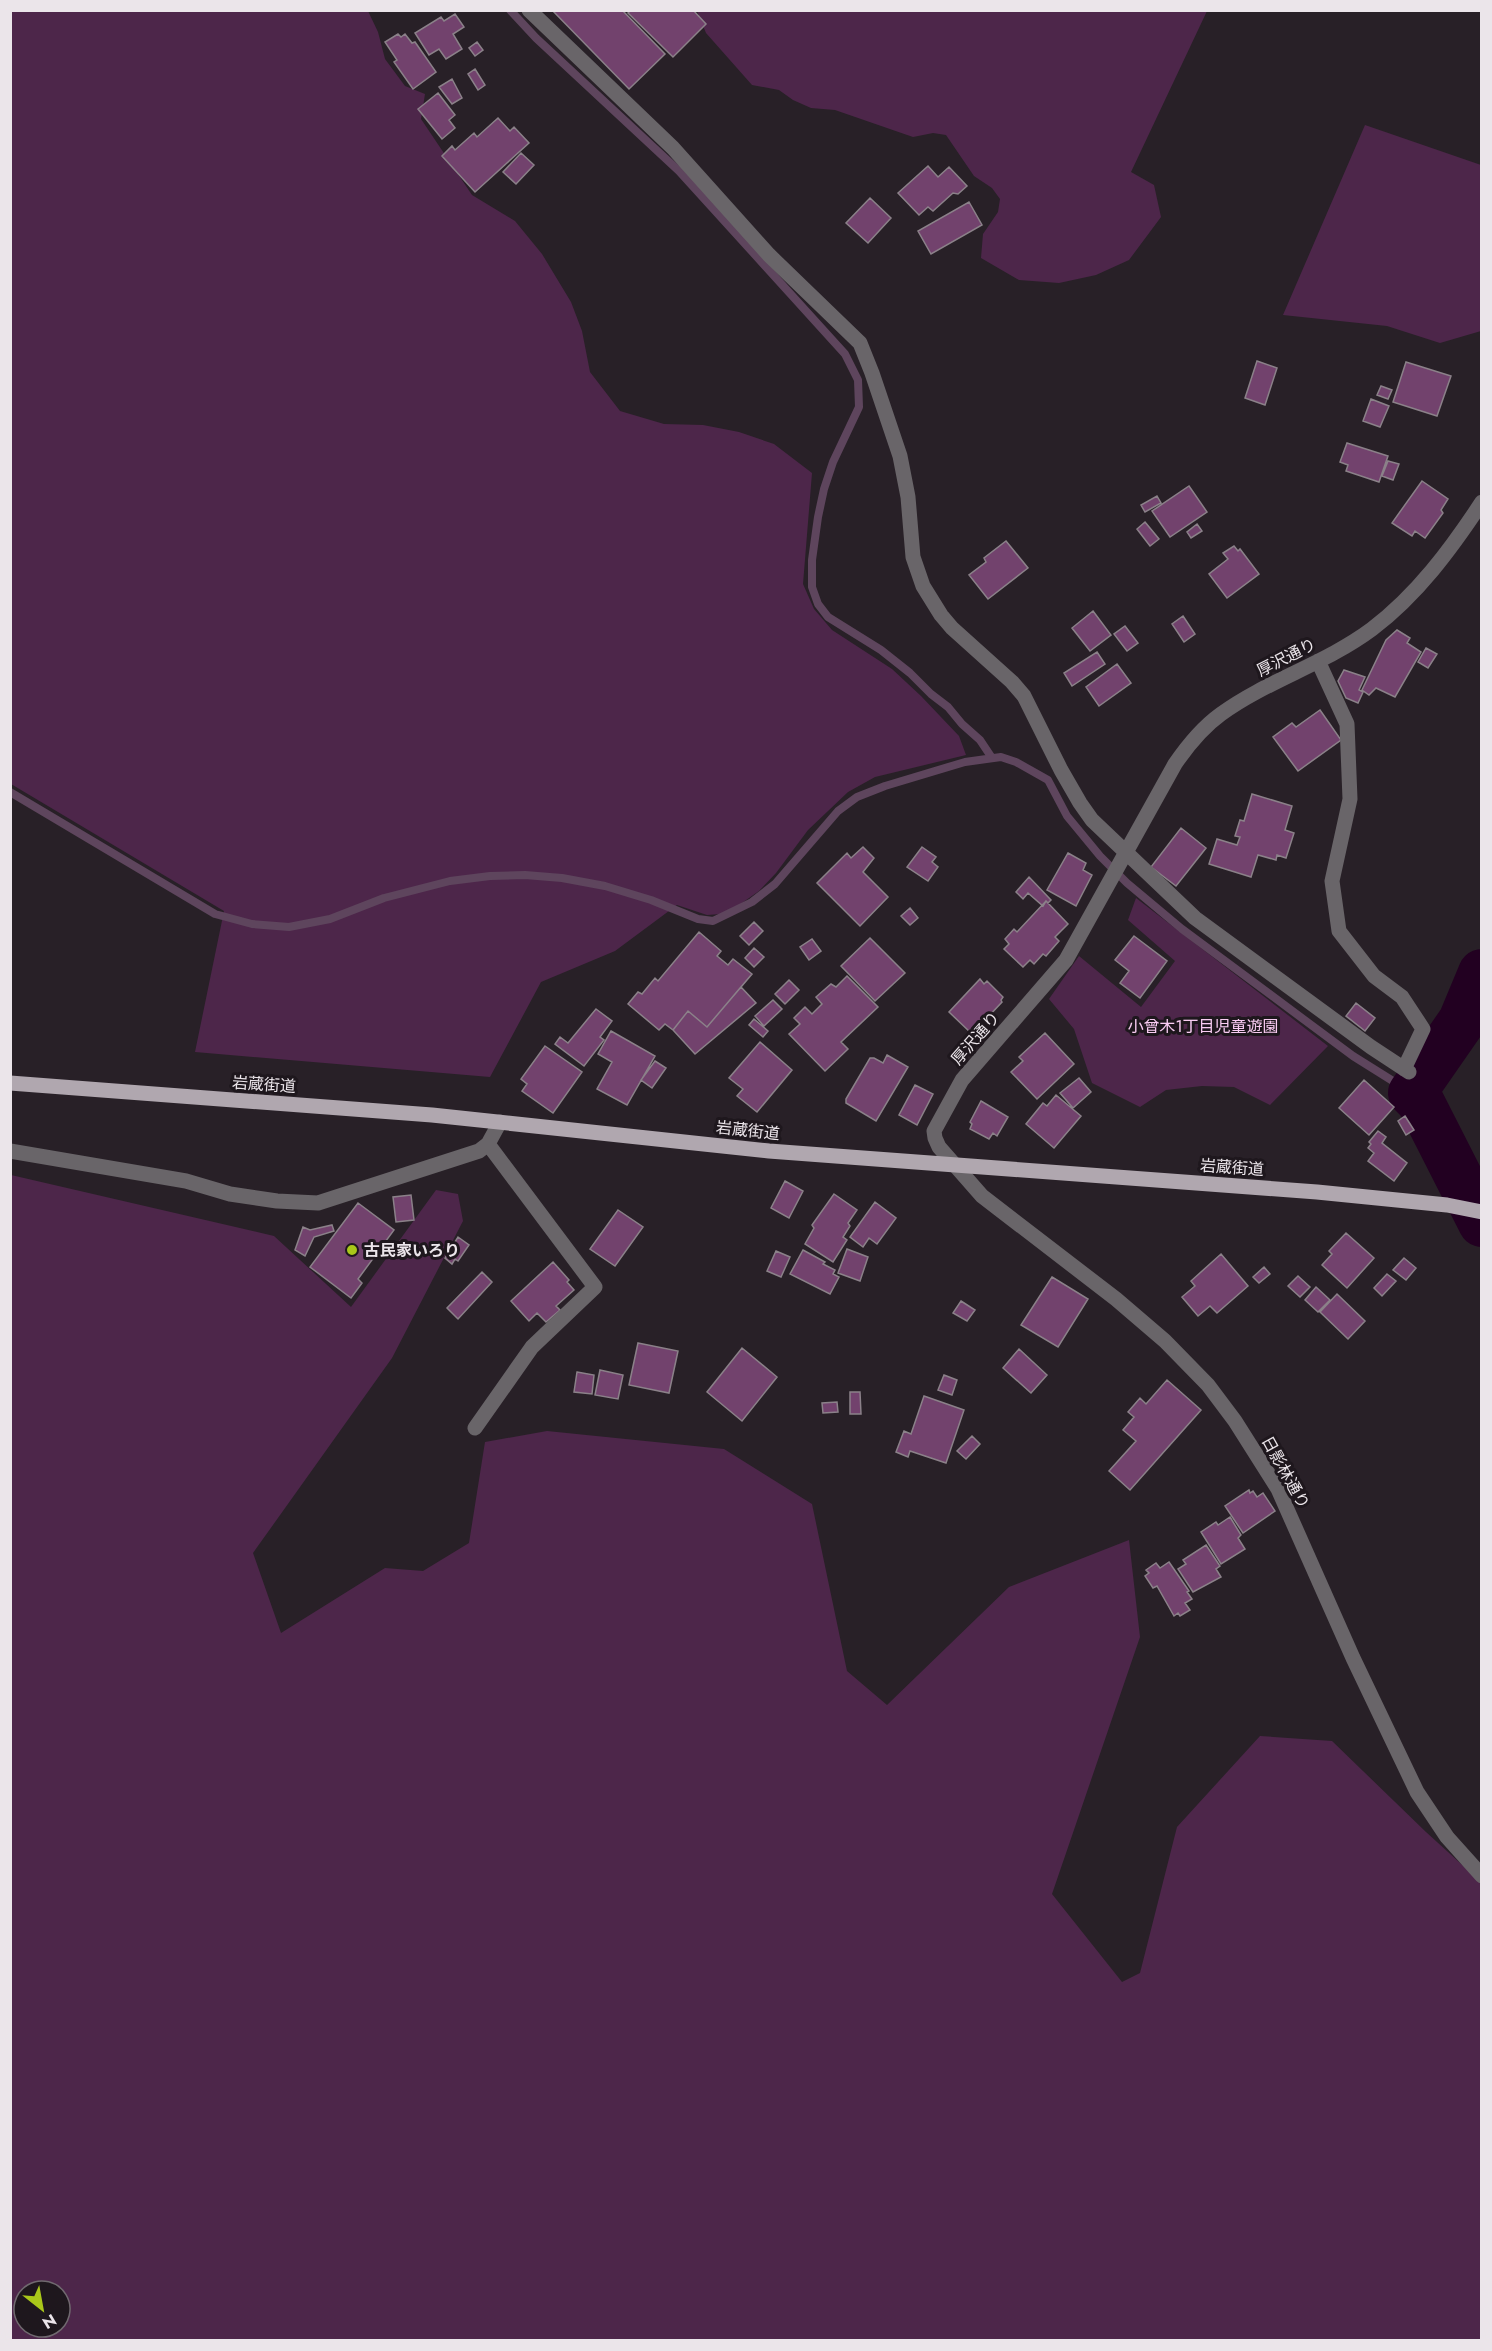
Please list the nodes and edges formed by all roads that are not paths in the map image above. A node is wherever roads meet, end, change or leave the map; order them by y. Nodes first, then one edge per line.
1 (529, 10) edge
2 (1482, 502) edge
3 (1318, 661) junction
4 (1125, 854) junction
5 (10, 1083) edge
6 (500, 1122) junction
7 (488, 1144) junction
8 (10, 1151) edge
9 (956, 1164) junction
10 (1482, 1212) edge
11 (476, 1428) dead end
12 (1482, 1876) edge

1 - 4 street
2 - 3 street, 厚沢通り
3 - 4 street, 厚沢通り
3 - 4 street
4 - 9 street, 厚沢通り
5 - 6 main road, 岩蔵街道
6 - 7 street
6 - 9 main road, 岩蔵街道
7 - 8 street
7 - 11 street
9 - 10 main road, 岩蔵街道
9 - 12 street, 日影林通り

